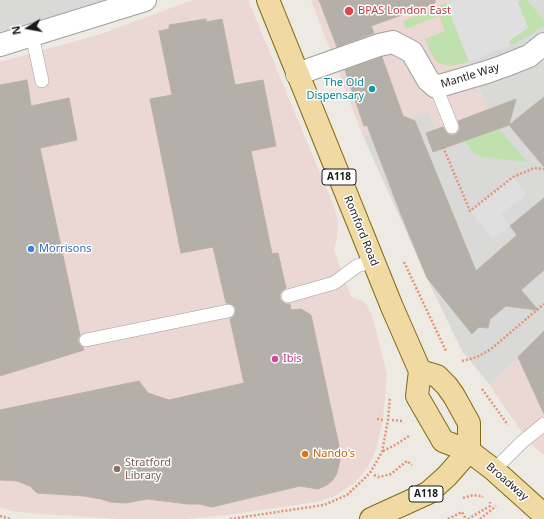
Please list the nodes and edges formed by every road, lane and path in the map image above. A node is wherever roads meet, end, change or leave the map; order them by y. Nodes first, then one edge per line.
1 (145, 0) edge
2 (268, 0) edge
3 (32, 35) junction
4 (544, 44) edge
5 (0, 45) edge
6 (297, 74) junction
7 (42, 81) dead end
8 (436, 86) junction
9 (452, 127) joint
10 (544, 169) edge
11 (402, 258) dead end
12 (373, 261) junction
13 (288, 296) dead end
14 (544, 304) edge
15 (228, 311) dead end
16 (86, 340) dead end
17 (446, 353) dead end
18 (462, 361) dead end
19 (420, 371) junction
20 (377, 419) dead end
21 (383, 420) dead end
22 (544, 424) edge
23 (412, 434) dead end
24 (469, 451) junction
25 (412, 465) dead end
26 (494, 470) junction
27 (374, 475) dead end
28 (485, 498) dead end
29 (488, 500) dead end
30 (458, 501) dead end
31 (494, 508) dead end
32 (544, 515) edge
33 (0, 516) edge
34 (11, 519) edge
35 (230, 519) edge
36 (371, 519) edge
37 (448, 519) edge
38 (467, 519) edge
39 (480, 519) edge

1 - 3 street
2 - 6 main road, Romford Road / A118
3 - 5 street
3 - 7 lane
4 - 8 street, Mantle Way
6 - 8 street, Mantle Way
6 - 12 main road, Romford Road / A118
8 - 9 lane
9 - 10 path
11 - 17 path
12 - 13 lane
12 - 19 main road, Romford Road / A118
14 - 18 path
15 - 16 lane
19 - 24 main road
19 - 24 main road
20 - 21 path
22 - 26 lane
23 - 35 path
24 - 26 main road, Broadway
24 - 36 main road, A118
25 - 27 path
26 - 32 main road, Broadway
28 - 30 path
29 - 38 path
31 - 39 path
33 - 34 path
37 - 38 path

